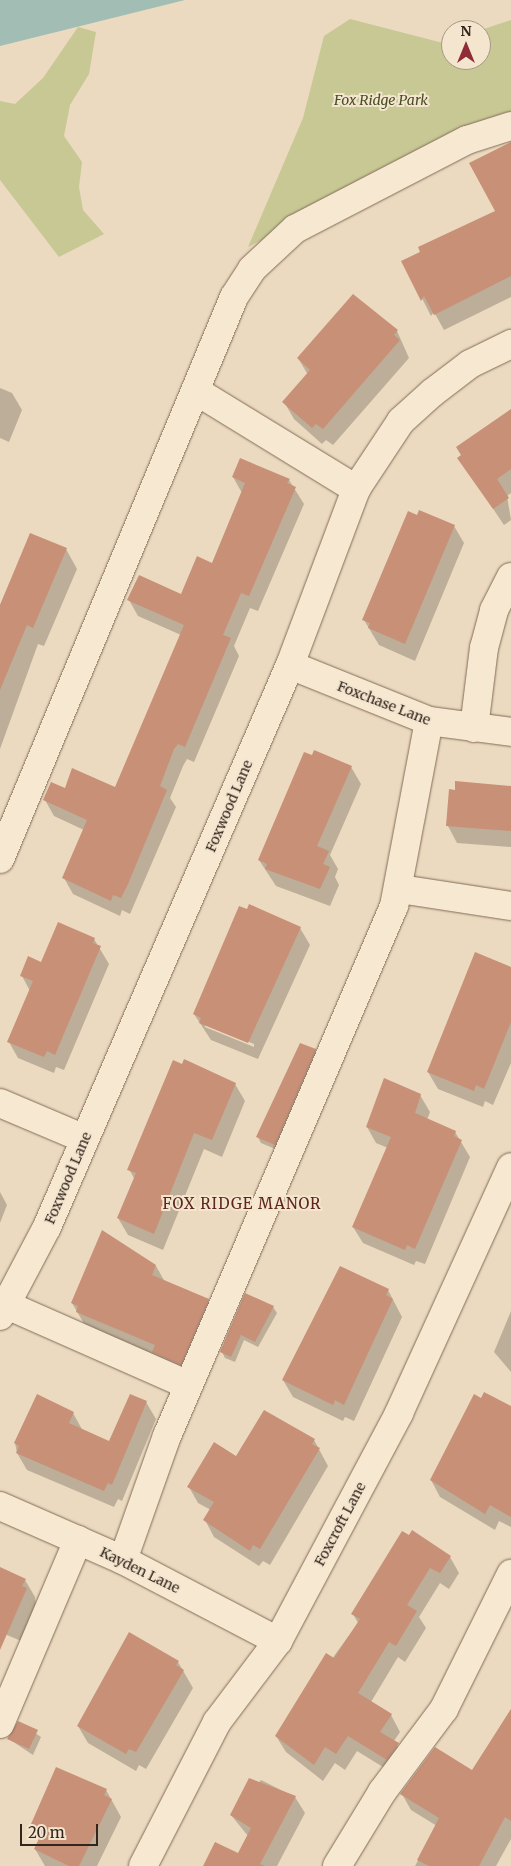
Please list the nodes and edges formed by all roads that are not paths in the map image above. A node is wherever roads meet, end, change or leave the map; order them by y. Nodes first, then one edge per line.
1 (511, 126) edge
2 (511, 344) edge
3 (196, 391) junction
4 (356, 489) junction
5 (511, 577) edge
6 (290, 665) junction
7 (429, 722) junction
8 (474, 728) junction
9 (511, 732) edge
10 (0, 859) edge
11 (400, 889) junction
12 (511, 906) edge
13 (0, 1103) edge
14 (85, 1139) junction
15 (511, 1167) edge
16 (2, 1307) edge
17 (188, 1385) junction
18 (0, 1506) edge
19 (78, 1540) junction
20 (123, 1560) junction
21 (511, 1574) edge
22 (278, 1641) junction
23 (3, 1710) edge
24 (143, 1866) edge
25 (336, 1866) edge

1 - 3 street
2 - 4 street, Foxwood Lane
3 - 4 street
3 - 10 street
4 - 6 street, Foxwood Lane
5 - 8 street
6 - 7 street, Foxchase Lane
6 - 14 street, Foxwood Lane
7 - 8 street, Foxchase Lane
7 - 11 street
8 - 9 street, Foxchase Lane
11 - 12 street
11 - 17 street
13 - 14 street
14 - 16 street, Foxwood Lane
15 - 22 street, Foxcroft Lane
16 - 17 street
17 - 20 street
18 - 19 street, Kayden Lane
19 - 20 street, Kayden Lane
19 - 23 street
20 - 22 street, Kayden Lane
21 - 25 street
22 - 24 street, Foxcroft Lane

